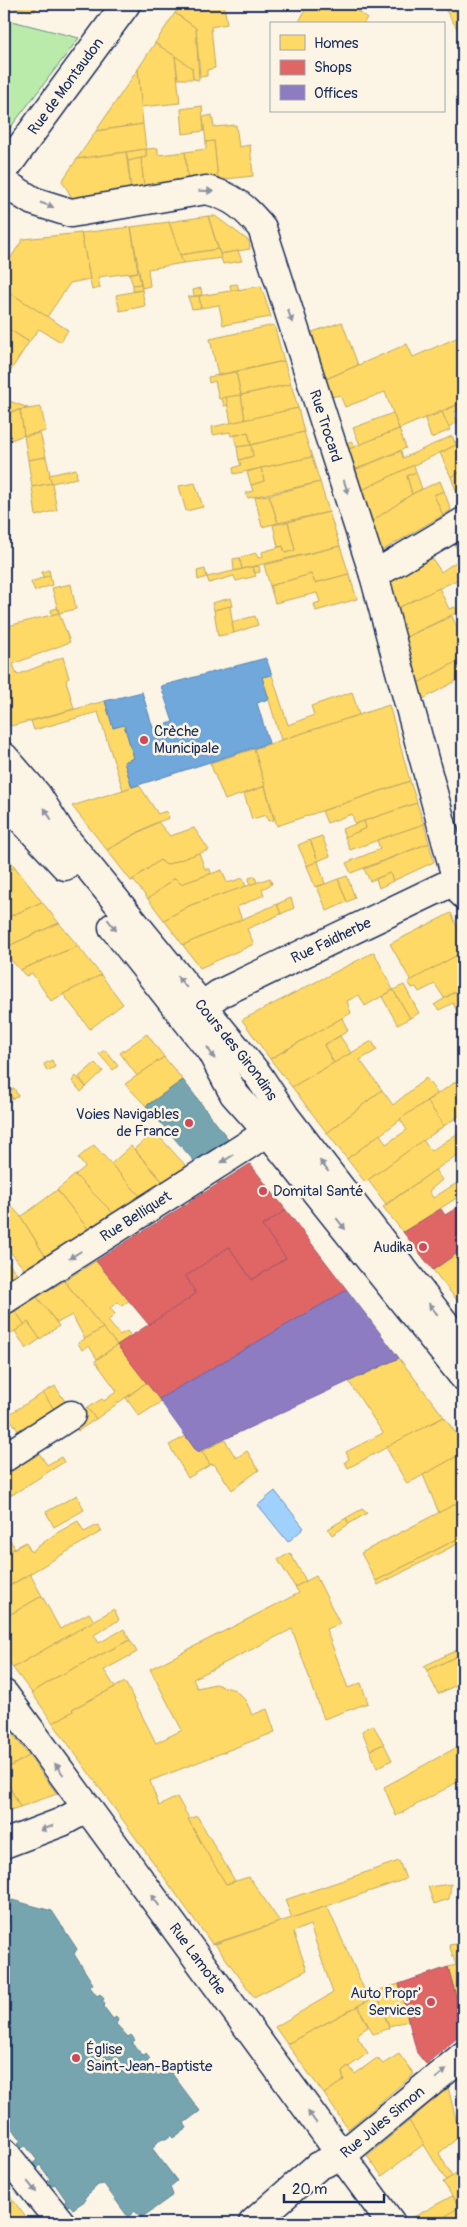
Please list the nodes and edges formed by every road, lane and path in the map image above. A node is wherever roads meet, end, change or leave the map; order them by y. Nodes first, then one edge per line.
1 (126, 4) edge
2 (4, 170) edge
3 (4, 183) edge
4 (463, 522) edge
5 (374, 575) junction
6 (4, 757) edge
7 (4, 793) edge
8 (461, 884) edge
9 (202, 1006) junction
10 (268, 1132) junction
11 (4, 1300) edge
12 (463, 1347) edge
13 (463, 1376) edge
14 (71, 1415) dead end
15 (4, 1458) edge
16 (4, 1694) edge
17 (88, 1808) junction
18 (4, 1844) edge
19 (463, 2056) edge
20 (4, 2152) edge
21 (341, 2156) junction
22 (61, 2223) edge
23 (253, 2223) edge
24 (390, 2223) edge

1 - 2 street, Rue de Montaudon
3 -> 5 street, Rue Trocard
4 - 5 street
5 - 8 street, Rue Trocard
9 -> 6 street, Cours des Girondins
7 -> 10 street, Cours des Girondins
8 - 9 street, Rue Faidherbe
12 -> 9 street, Cours des Girondins
10 -> 11 street, Rue Belliquet
10 -> 13 street, Cours des Girondins
14 - 15 street
17 -> 16 street, Rue Lamothe
17 -> 18 street
21 -> 17 street, Rue Lamothe
21 -> 19 street, Rue Jules Simon
20 -> 22 street
21 - 23 street, Rue Jules Simon
21 - 24 street, Rue Lamothe

